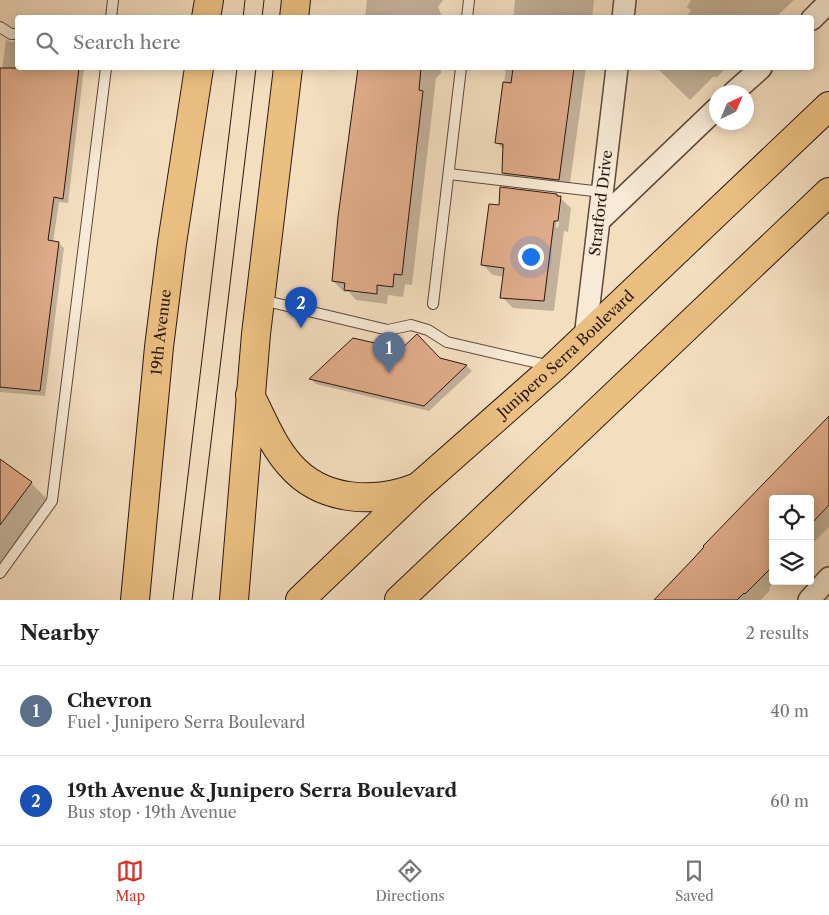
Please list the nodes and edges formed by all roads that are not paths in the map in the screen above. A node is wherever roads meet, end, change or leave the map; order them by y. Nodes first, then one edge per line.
1 (113, 0) edge
2 (209, 0) edge
3 (296, 0) edge
4 (469, 0) edge
5 (626, 0) edge
6 (829, 2) edge
7 (111, 15) edge
8 (206, 15) edge
9 (294, 15) edge
10 (467, 15) edge
11 (624, 15) edge
12 (814, 17) edge
13 (0, 27) edge
14 (15, 34) edge
15 (106, 70) edge
16 (199, 70) edge
17 (288, 70) edge
18 (461, 70) edge
19 (617, 70) edge
20 (758, 70) edge
21 (742, 85) edge
22 (829, 106) edge
23 (709, 116) edge
24 (449, 174) junction
25 (602, 192) junction
26 (829, 192) edge
27 (599, 221) junction
28 (260, 299) junction
29 (433, 304) dead end
30 (585, 338) junction
31 (554, 367) junction
32 (250, 395) junction
33 (418, 487) junction
34 (0, 573) edge
35 (829, 578) edge
36 (135, 600) edge
37 (234, 600) edge
38 (300, 600) edge
39 (399, 600) edge
40 (809, 600) edge

1 - 7 lane
2 - 8 main road
3 - 9 main road
4 - 10 lane
5 - 11 street
6 - 12 street
13 - 14 lane
15 - 34 lane
16 - 36 main road, 19th Avenue
17 - 28 main road
18 - 24 lane
19 - 25 street, Stratford Drive
20 - 21 street
22 - 30 main road, Junipero Serra Boulevard
23 - 27 street
24 - 25 lane
24 - 29 lane
25 - 27 street, Stratford Drive
26 - 39 main road
27 - 30 street, Stratford Drive
28 - 31 lane
28 - 32 main road
30 - 31 main road, Junipero Serra Boulevard
31 - 33 main road, Junipero Serra Boulevard
32 - 33 main road
32 - 37 main road
33 - 38 main road, Junipero Serra Boulevard
35 - 40 street

